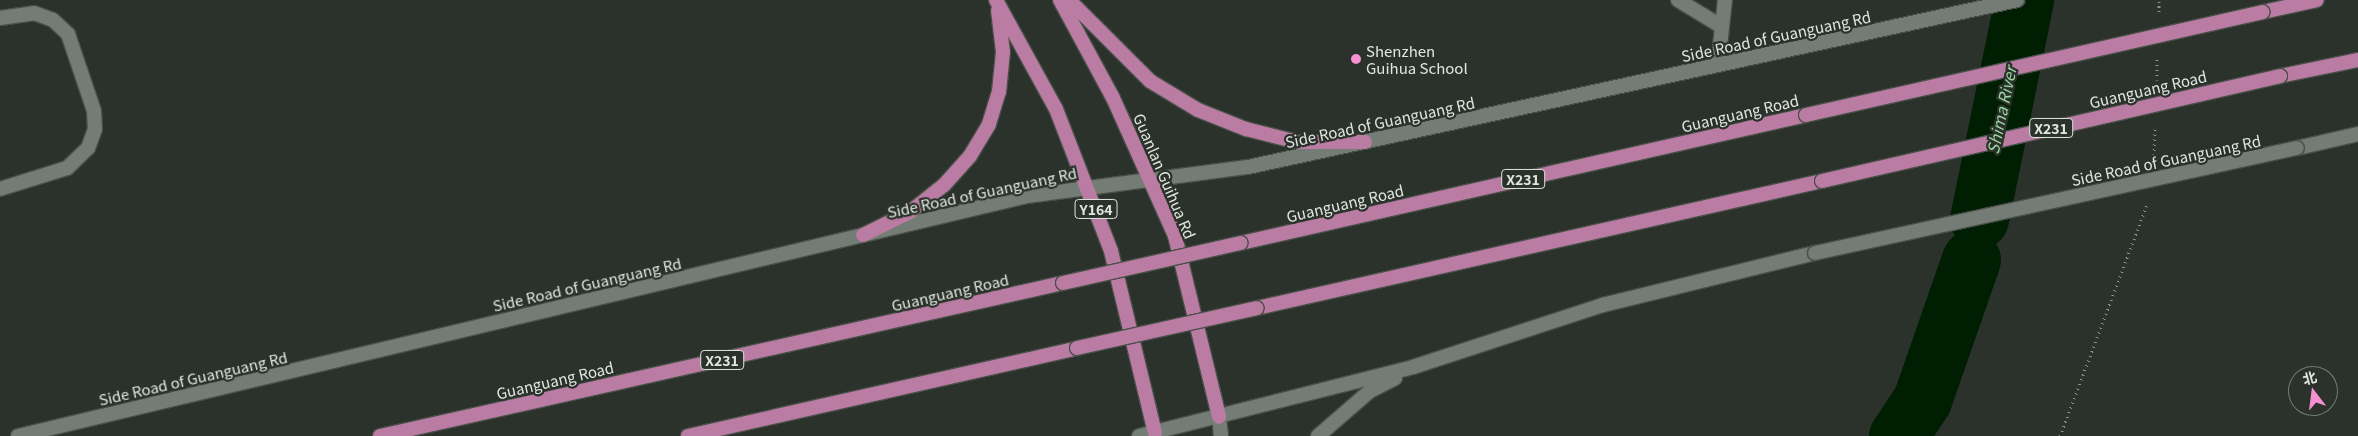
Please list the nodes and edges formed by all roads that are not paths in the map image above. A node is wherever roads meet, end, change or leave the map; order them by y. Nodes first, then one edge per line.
1 (1060, 0) edge
2 (1069, 0) edge
3 (1678, 0) edge
4 (1726, 0) edge
5 (2017, 0) edge
6 (2317, 0) edge
7 (997, 1) edge
8 (0, 18) edge
9 (1721, 26) junction
10 (2358, 60) edge
11 (1718, 65) junction
12 (2358, 134) edge
13 (1365, 142) junction
14 (1152, 179) junction
15 (1087, 186) junction
16 (0, 189) edge
17 (863, 235) junction
18 (1413, 367) junction
19 (1219, 416) junction
20 (1155, 434) edge
21 (18, 436) edge
22 (380, 436) edge
23 (688, 436) edge
24 (1139, 436) edge
25 (1220, 436) edge
26 (1318, 436) edge

1 - 14 main road, Guanlan Guihua Rd
2 - 13 main road
3 - 9 main road
4 - 9 main road
5 - 11 main road, Side Road of Guanguang Rd
6 - 22 main road, Guanguang Road / X231, bridge
7 - 15 main road, Y164
7 - 17 main road
8 - 16 main road
9 - 11 main road
10 - 23 main road, Guanguang Road / X231, bridge
11 - 13 main road, Side Road of Guanguang Rd
12 - 18 main road, Side Road of Guanguang Rd, bridge
13 - 14 main road, Side Road of Guanguang Rd
14 - 15 main road, Side Road of Guanguang Rd
14 - 19 main road, Guanlan Guihua Rd
15 - 17 main road, Side Road of Guanguang Rd
15 - 20 main road, Y164
17 - 21 main road, Side Road of Guanguang Rd
18 - 19 main road, Side Road of Guanguang Rd
18 - 26 main road
19 - 20 main road, Side Road of Guanguang Rd
19 - 25 main road, Guanlan Guihua Rd
20 - 24 main road, Side Road of Guanguang Rd

